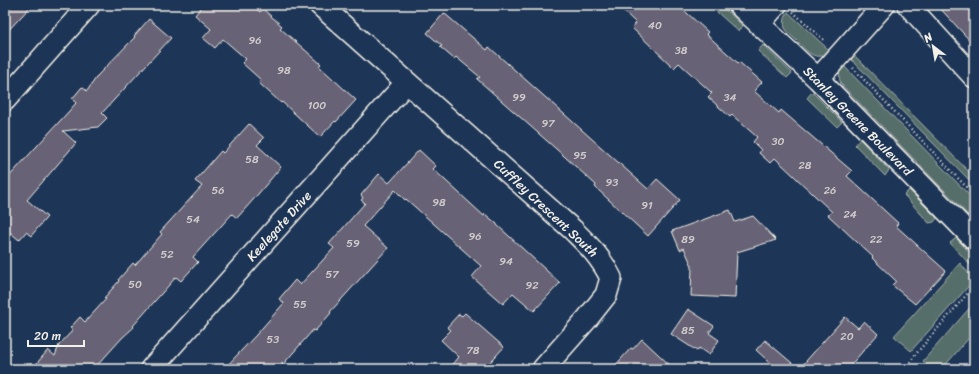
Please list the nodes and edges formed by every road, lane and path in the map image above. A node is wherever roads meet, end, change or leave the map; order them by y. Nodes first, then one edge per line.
1 (90, 5) edge
2 (320, 5) edge
3 (739, 5) edge
4 (884, 5) edge
5 (908, 5) edge
6 (784, 8) edge
7 (760, 23) junction
8 (839, 55) junction
9 (974, 77) edge
10 (818, 78) junction
11 (406, 83) junction
12 (5, 100) edge
13 (974, 195) edge
14 (974, 239) edge
15 (974, 286) edge
16 (151, 369) edge
17 (543, 369) edge
18 (906, 369) edge

1 - 12 street
2 - 11 street, Cuffley Crescent South
3 - 7 street, Stanley Greene Boulevard
4 - 8 street
5 - 9 street
6 - 7 street
6 - 8 path
7 - 10 street, Stanley Greene Boulevard
8 - 10 street
8 - 13 path
10 - 14 street, Stanley Greene Boulevard
11 - 16 street, Keelegate Drive
11 - 17 street, Cuffley Crescent South
15 - 18 path

